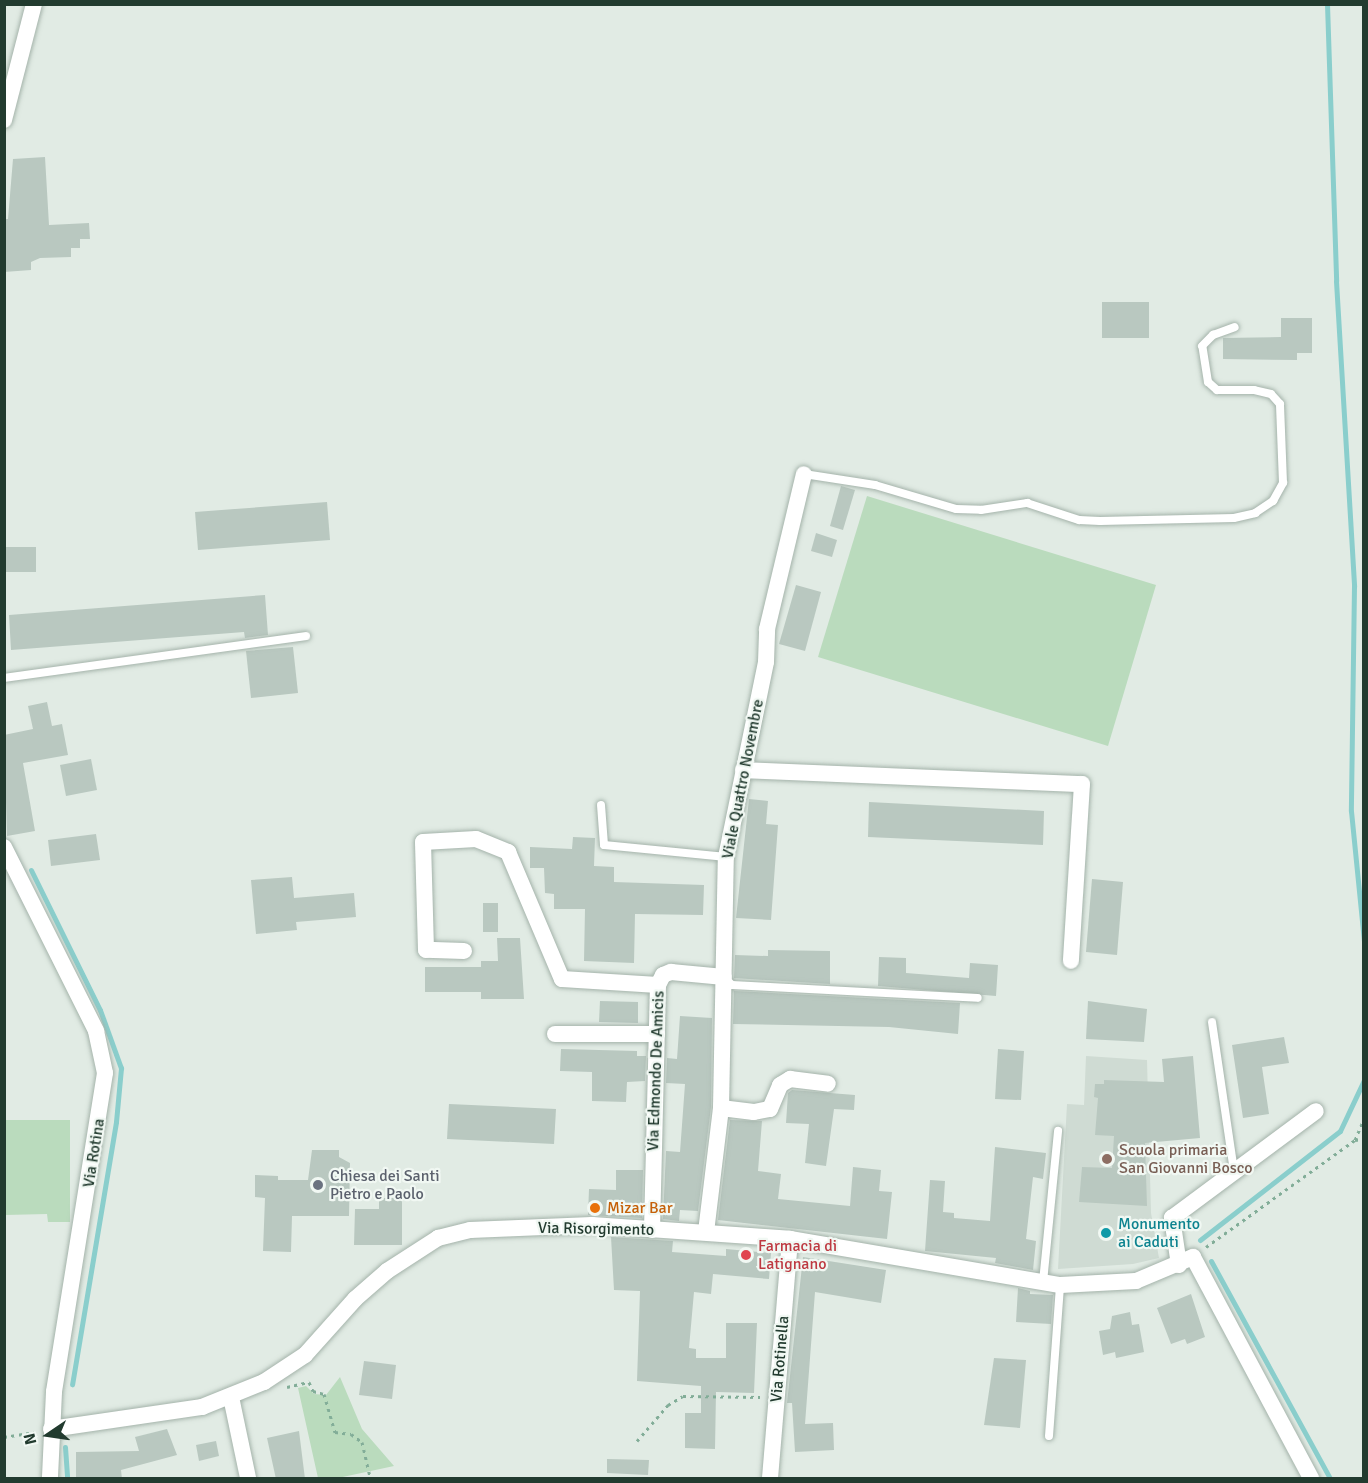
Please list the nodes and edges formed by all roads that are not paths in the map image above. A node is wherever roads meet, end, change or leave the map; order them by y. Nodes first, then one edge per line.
1 (34, 4) edge
2 (4, 120) edge
3 (1235, 327) dead end
4 (804, 474) joint
5 (306, 636) dead end
6 (4, 678) edge
7 (743, 770) junction
8 (602, 805) dead end
9 (4, 847) edge
10 (726, 857) junction
11 (464, 951) dead end
12 (1071, 962) dead end
13 (724, 977) junction
14 (658, 985) junction
15 (978, 998) dead end
16 (1212, 1022) dead end
17 (555, 1034) dead end
18 (657, 1034) junction
19 (828, 1084) dead end
20 (721, 1108) junction
21 (1316, 1111) dead end
22 (1058, 1131) dead end
23 (1234, 1171) junction
24 (652, 1230) junction
25 (706, 1232) junction
26 (790, 1239) junction
27 (1186, 1261) junction
28 (1043, 1283) junction
29 (1060, 1285) junction
30 (231, 1397) junction
31 (51, 1430) junction
32 (1049, 1436) dead end
33 (51, 1479) edge
34 (248, 1479) edge
35 (770, 1479) edge
36 (1311, 1479) edge

1 - 2 street
3 - 4 lane
4 - 7 street, Viale Quattro Novembre
5 - 6 lane
7 - 10 street, Viale Quattro Novembre
7 - 12 street
8 - 10 lane
9 - 31 street, Via Rotina
10 - 13 street, Viale Quattro Novembre
11 - 14 street
13 - 14 street, Via Edmondo De Amicis
13 - 15 lane
13 - 20 street, Viale Quattro Novembre
14 - 18 street, Via Edmondo De Amicis
16 - 23 lane
17 - 18 street
18 - 24 street, Via Edmondo De Amicis
19 - 20 street
20 - 25 street, Viale Quattro Novembre
21 - 23 street
22 - 28 lane
23 - 27 street
24 - 25 street, Via Risorgimento
24 - 30 street, Via Risorgimento
25 - 26 street, Via Risorgimento
26 - 28 street, Via Risorgimento
26 - 35 street, Via Rotinella
27 - 29 street, Via Risorgimento
27 - 36 street
28 - 29 street, Via Risorgimento
29 - 32 lane
30 - 31 street, Via Risorgimento
30 - 34 street
31 - 33 street, Via Rotina

